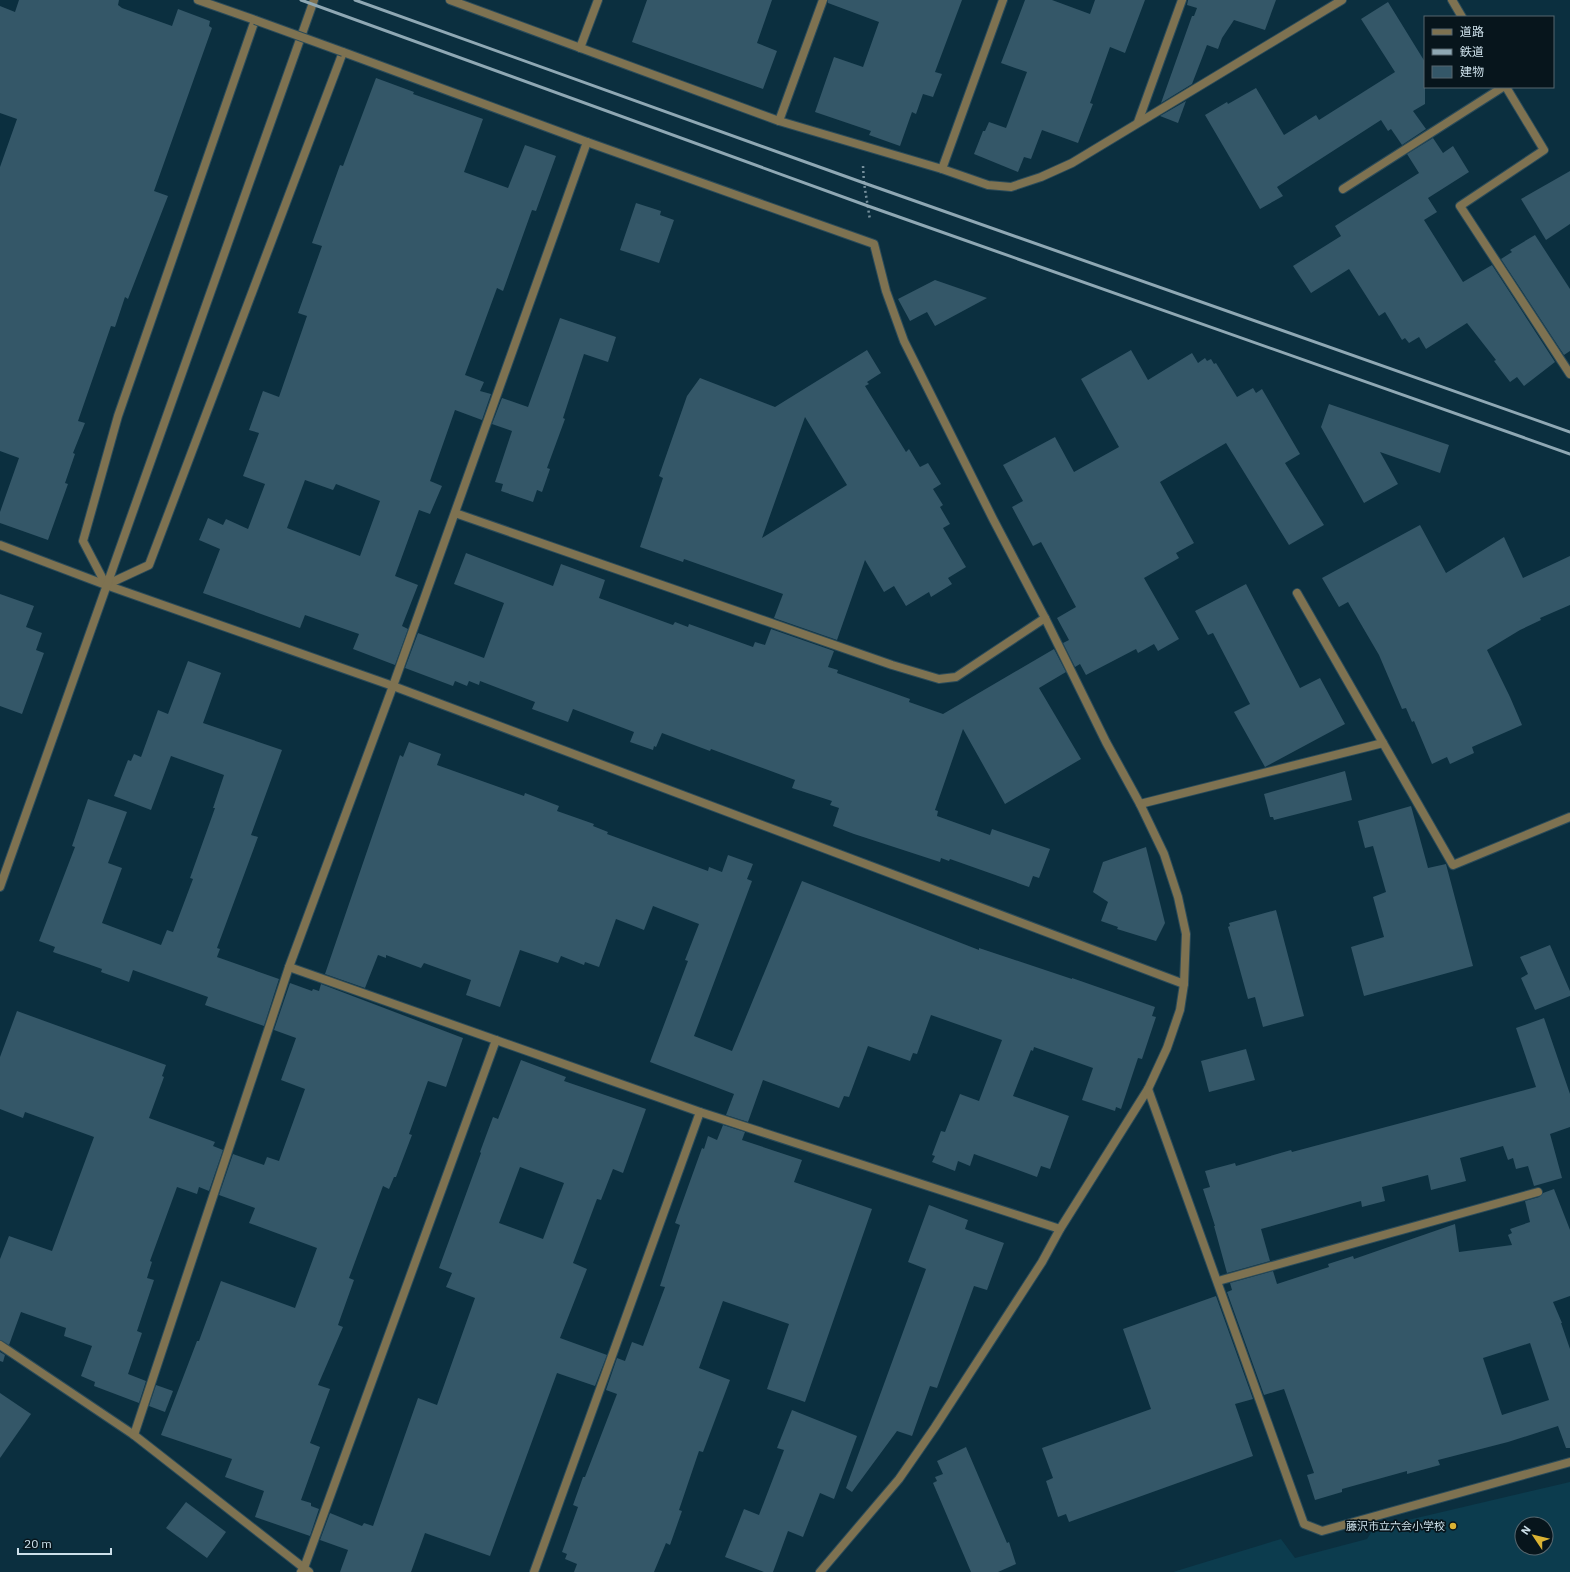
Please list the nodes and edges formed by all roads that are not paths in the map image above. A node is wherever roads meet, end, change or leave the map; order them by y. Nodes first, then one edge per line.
1 (198, 0) edge
2 (314, 0) edge
3 (450, 0) edge
4 (598, 0) edge
5 (822, 0) edge
6 (1003, 0) edge
7 (1182, 0) edge
8 (1342, 0) edge
9 (1452, 0) edge
10 (1461, 16) edge
11 (255, 20) junction
12 (580, 48) junction
13 (343, 52) junction
14 (1502, 88) edge
15 (1505, 88) edge
16 (779, 120) junction
17 (1138, 122) junction
18 (587, 142) junction
19 (942, 169) junction
20 (1343, 189) dead end
21 (1570, 374) edge
22 (455, 512) junction
23 (0, 545) edge
24 (106, 585) junction
25 (1297, 593) dead end
26 (1045, 618) junction
27 (393, 686) junction
28 (1383, 742) junction
29 (1140, 804) junction
30 (1570, 817) edge
31 (0, 887) edge
32 (289, 967) junction
33 (1184, 984) junction
34 (496, 1040) junction
35 (1148, 1089) junction
36 (700, 1112) junction
37 (1538, 1192) dead end
38 (1060, 1229) junction
39 (1218, 1281) junction
40 (0, 1345) edge
41 (134, 1435) junction
42 (1570, 1462) edge
43 (305, 1571) edge
44 (534, 1572) edge
45 (820, 1572) edge

1 - 11 street
2 - 24 street
3 - 12 street
4 - 12 street
5 - 16 street
6 - 19 street
7 - 17 street
8 - 17 street
9 - 10 street
11 - 13 street, bridge
11 - 24 street
12 - 16 street
13 - 18 street
13 - 24 street
14 - 20 street
15 - 21 street
16 - 19 street
17 - 19 street
18 - 22 street
18 - 26 street
22 - 26 street
22 - 27 street
23 - 24 street
24 - 27 street
24 - 31 street
25 - 28 street
26 - 29 street
27 - 32 street
27 - 33 street
28 - 29 street
28 - 30 street
29 - 33 street
32 - 34 street
32 - 41 street
33 - 35 street
34 - 36 street
34 - 43 street
35 - 38 street
35 - 39 street
36 - 38 street
36 - 44 street
37 - 39 street
38 - 45 street
39 - 42 street
40 - 41 street
41 - 43 street

